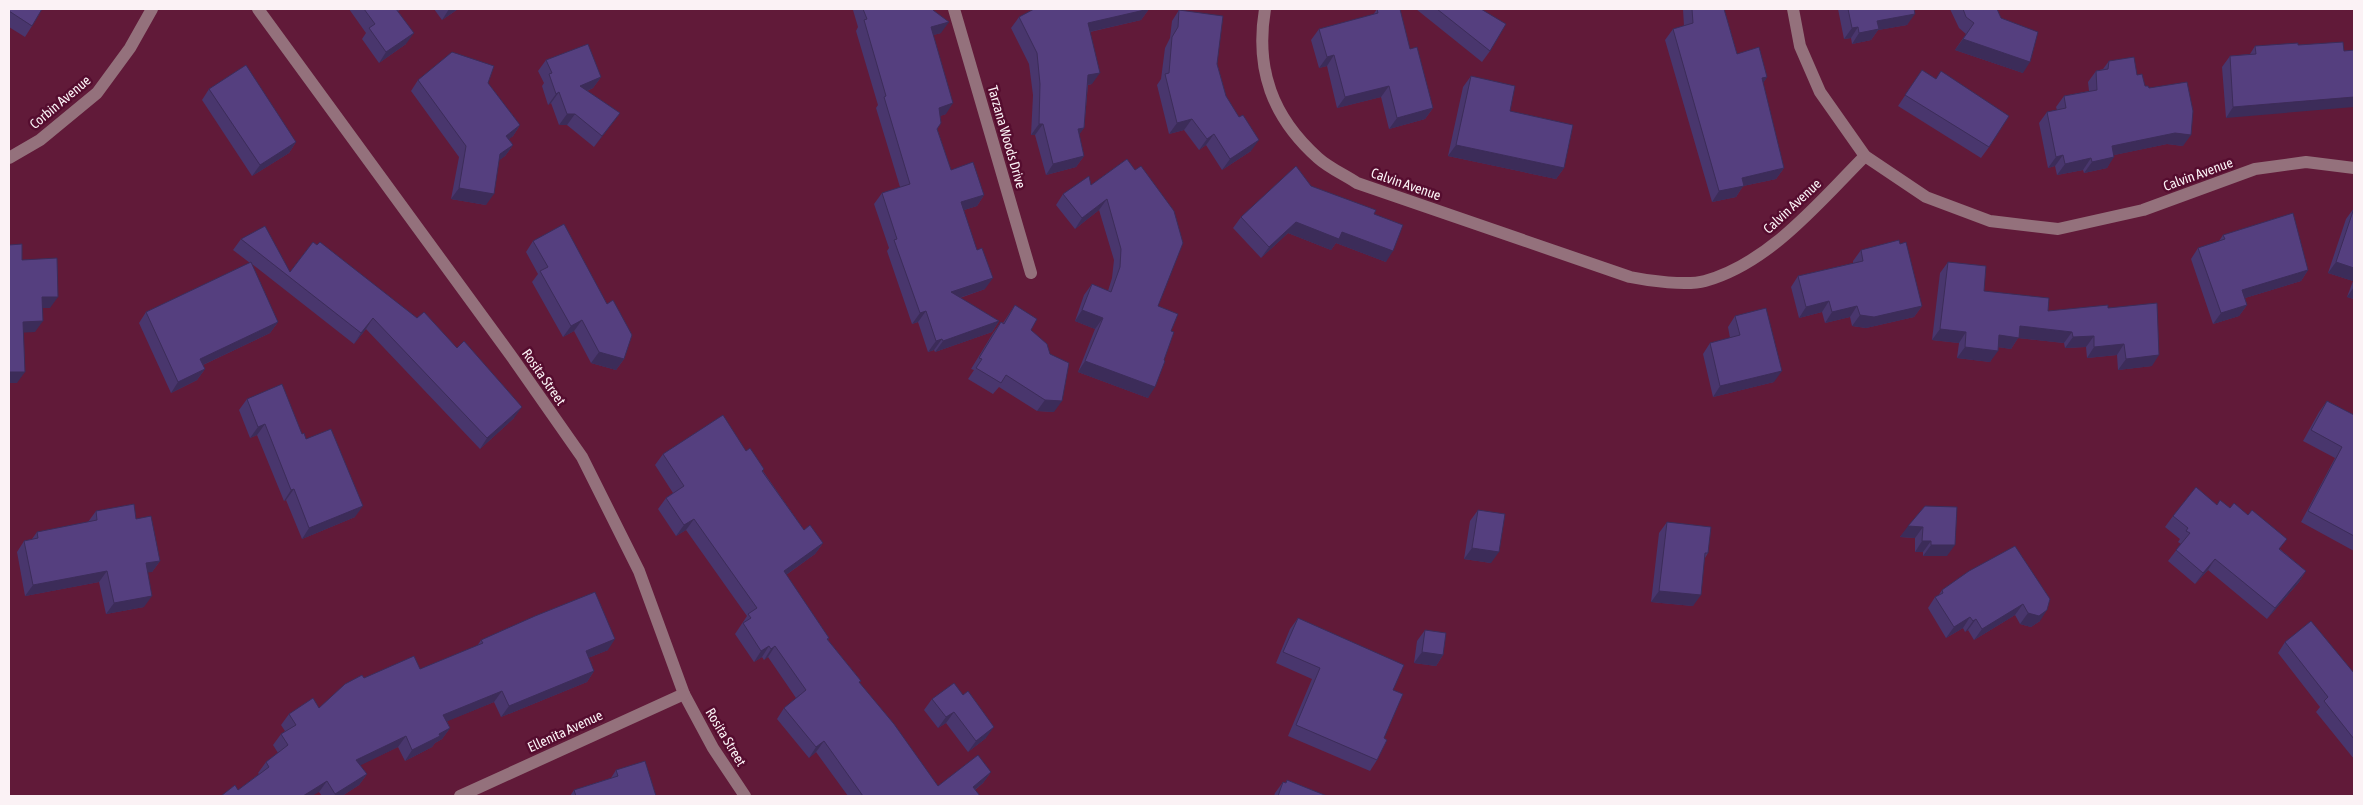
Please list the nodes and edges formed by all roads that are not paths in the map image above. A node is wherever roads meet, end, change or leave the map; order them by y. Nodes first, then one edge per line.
1 (152, 9) edge
2 (258, 9) edge
3 (954, 9) edge
4 (1265, 9) edge
5 (1793, 9) edge
6 (1865, 156) junction
7 (9, 158) edge
8 (2354, 168) edge
9 (1031, 273) dead end
10 (684, 694) junction
11 (460, 796) edge
12 (745, 796) edge

1 - 7 street, Corbin Avenue
2 - 10 street, Rosita Street
3 - 9 street, Tarzana Woods Drive
4 - 6 street, Calvin Avenue
5 - 6 street
6 - 8 street, Calvin Avenue
10 - 11 street, Ellenita Avenue
10 - 12 street, Rosita Street

